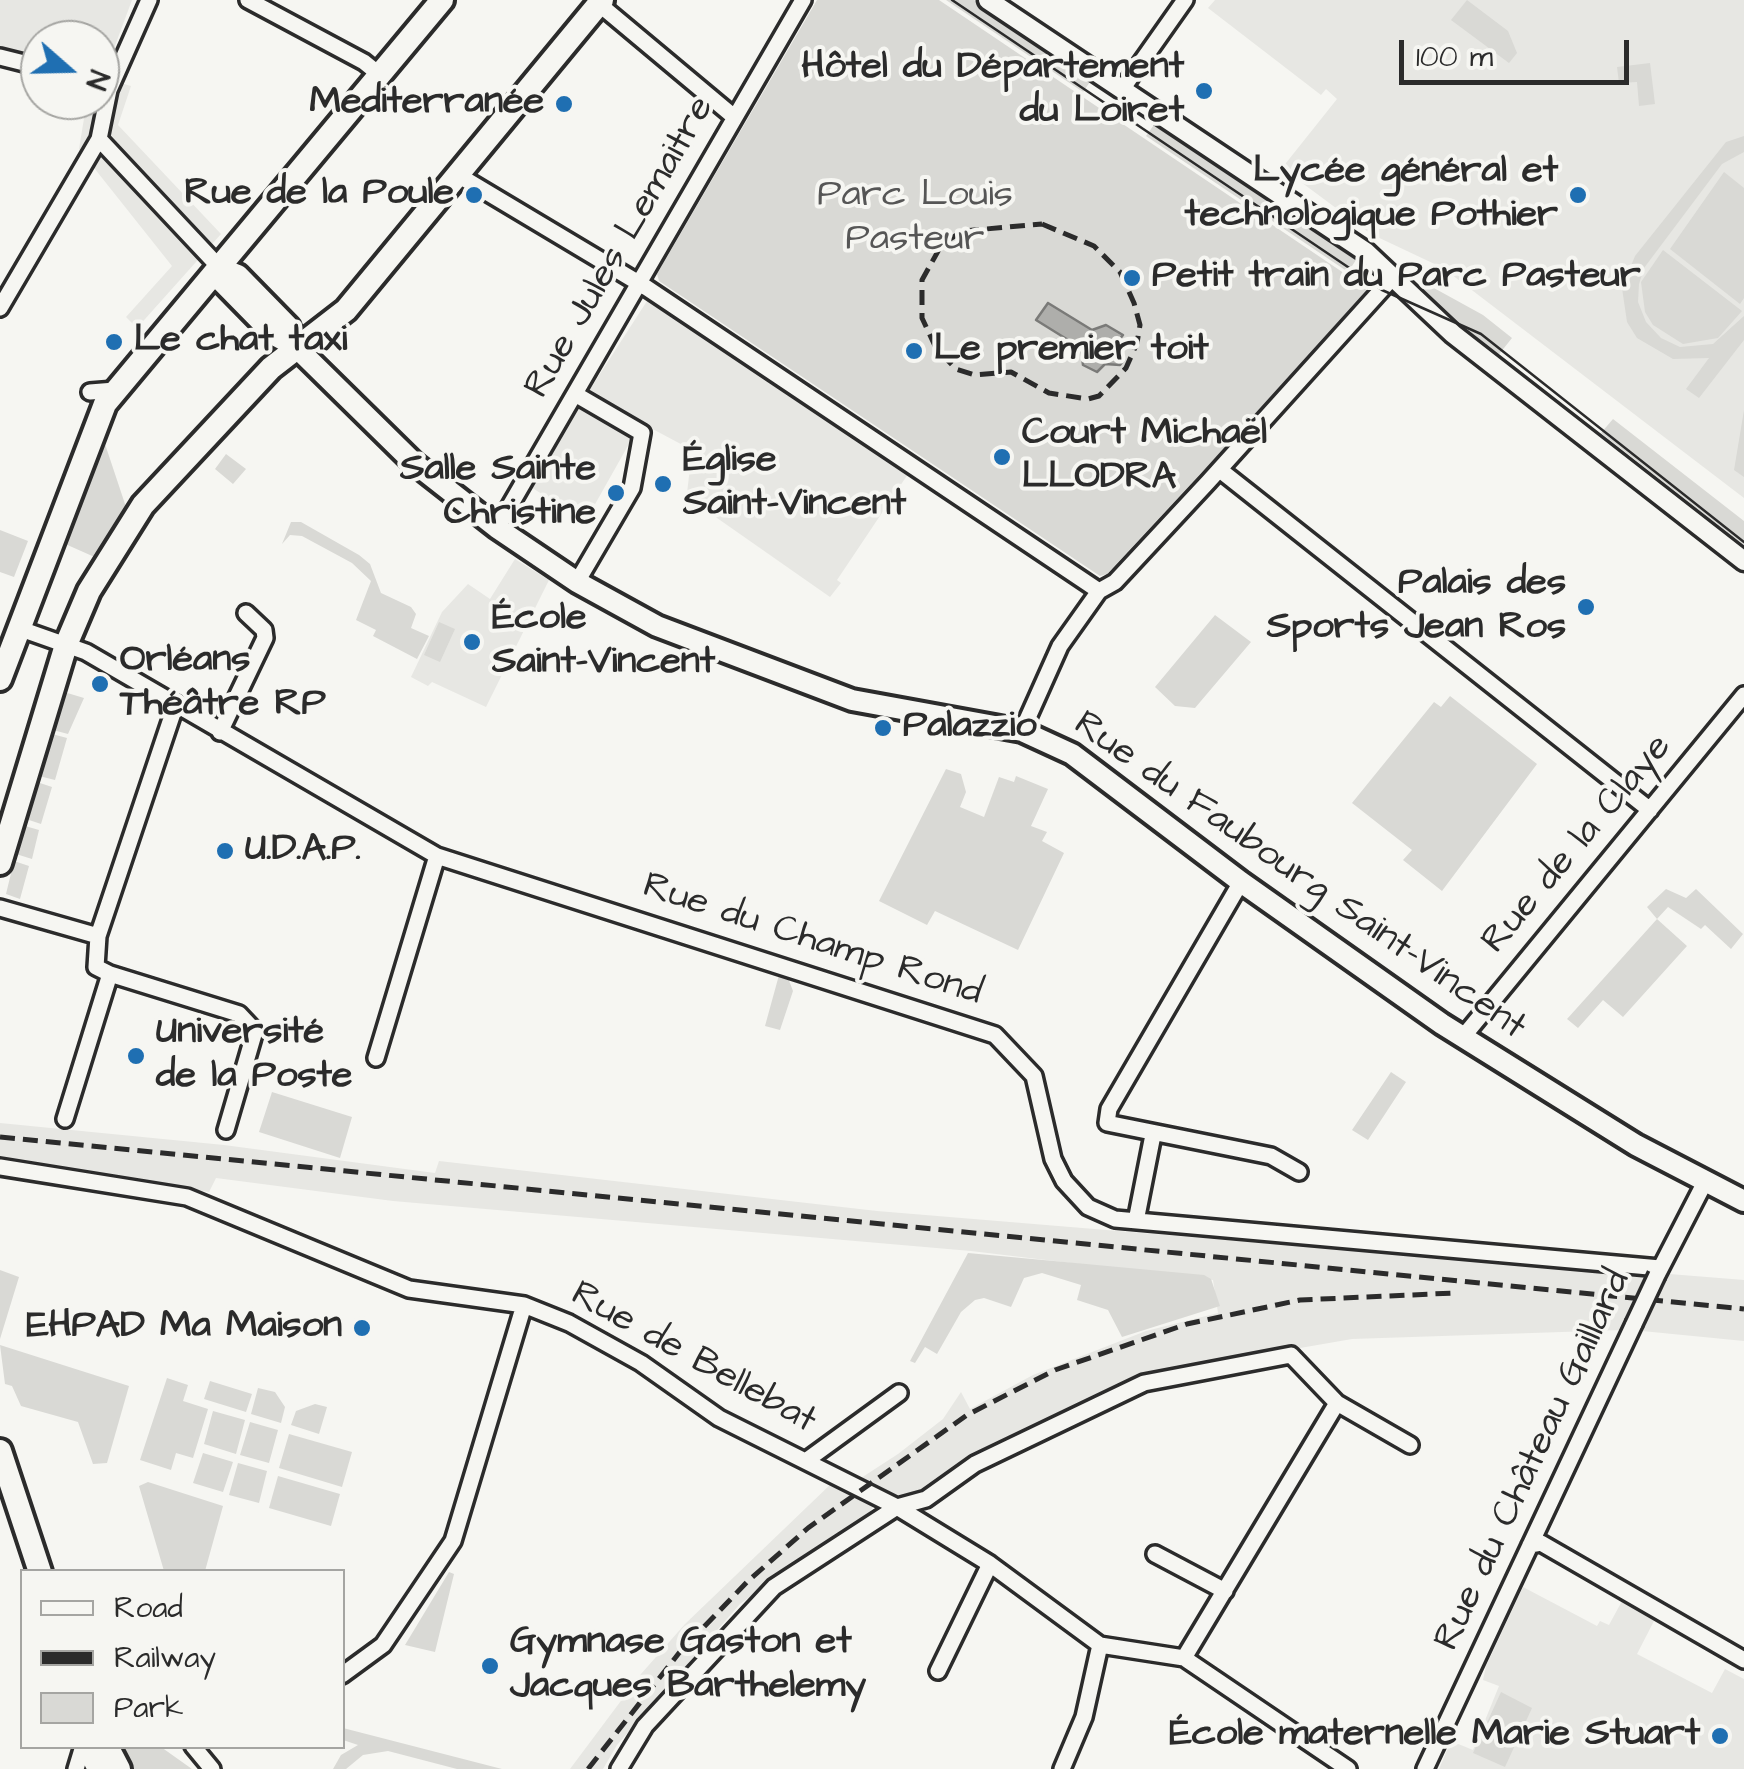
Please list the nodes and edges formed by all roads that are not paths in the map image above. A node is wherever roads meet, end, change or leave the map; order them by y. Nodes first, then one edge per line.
1 (150, 0) edge
2 (248, 0) edge
3 (442, 0) edge
4 (803, 0) edge
5 (988, 0) edge
6 (1185, 0) edge
7 (601, 2) edge
8 (1160, 33) junction
9 (120, 57) edge
10 (380, 75) junction
11 (1124, 89) junction
12 (733, 116) junction
13 (101, 120) edge
14 (99, 139) junction
15 (458, 174) junction
16 (220, 268) junction
17 (1394, 276) junction
18 (638, 282) junction
19 (0, 308) edge
20 (296, 348) junction
21 (114, 390) junction
22 (90, 392) dead end
23 (574, 394) junction
24 (1220, 470) junction
25 (497, 528) junction
26 (1744, 561) edge
27 (577, 582) junction
28 (1098, 591) junction
29 (246, 613) dead end
30 (18, 628) junction
31 (73, 640) junction
32 (0, 679) edge
33 (1744, 696) edge
34 (176, 704) junction
35 (220, 732) junction
36 (1022, 732) junction
37 (1650, 810) junction
38 (437, 856) junction
39 (0, 863) edge
40 (1241, 882) junction
41 (0, 908) edge
42 (98, 936) junction
43 (110, 974) junction
44 (1464, 1037) junction
45 (376, 1058) dead end
46 (66, 1118) dead end
47 (226, 1130) dead end
48 (1154, 1136) junction
49 (0, 1168) edge
50 (1298, 1172) dead end
51 (1705, 1182) junction
52 (1744, 1201) edge
53 (1136, 1222) junction
54 (1659, 1272) junction
55 (524, 1305) junction
56 (899, 1393) dead end
57 (1337, 1403) junction
58 (1410, 1445) dead end
59 (0, 1451) edge
60 (807, 1460) junction
61 (0, 1500) edge
62 (897, 1507) junction
63 (1530, 1545) junction
64 (1156, 1554) dead end
65 (990, 1564) junction
66 (23, 1569) edge
67 (39, 1569) edge
68 (1225, 1591) junction
69 (1100, 1645) junction
70 (1184, 1658) junction
71 (1744, 1660) edge
72 (938, 1671) dead end
73 (345, 1674) edge
74 (203, 1749) edge
75 (212, 1769) edge
76 (619, 1769) edge
77 (1062, 1769) edge
78 (1348, 1769) edge
79 (1425, 1769) edge

1 - 9 street
2 - 10 street
3 - 10 main road
4 - 12 street, Rue Jules Lemaitre
5 - 11 street
6 - 8 street
7 - 12 street
7 - 15 main road
8 - 11 street
8 - 11 street
10 - 16 main road
11 - 17 street
12 - 18 street, Rue Jules Lemaitre
13 - 14 street
14 - 16 street
14 - 19 street
15 - 18 street
15 - 20 main road
16 - 20 main road, Rue du Faubourg Saint-Vincent
16 - 21 main road
17 - 24 street
17 - 26 street
18 - 23 street, Rue Jules Lemaitre
18 - 28 street
20 - 25 main road, Rue du Faubourg Saint-Vincent
20 - 31 main road
21 - 22 street
21 - 30 main road
23 - 25 street, Rue Jules Lemaitre
23 - 27 street
24 - 28 street
24 - 37 street
25 - 27 main road, Rue du Faubourg Saint-Vincent
27 - 36 main road, Rue du Faubourg Saint-Vincent
28 - 36 street
29 - 35 street
30 - 31 street, Rue du Champ Rond
30 - 32 main road
31 - 34 street, Rue du Champ Rond
31 - 39 main road
33 - 37 street, Rue de la Claye
34 - 35 street, Rue du Champ Rond
34 - 42 street
35 - 38 street, Rue du Champ Rond
36 - 40 main road, Rue du Faubourg Saint-Vincent
37 - 44 street, Rue de la Claye
38 - 45 street
38 - 53 street, Rue du Champ Rond
40 - 44 main road, Rue du Faubourg Saint-Vincent
40 - 48 street
41 - 42 street
42 - 43 street
43 - 46 street
43 - 47 street
44 - 51 main road, Rue du Faubourg Saint-Vincent
48 - 50 street
48 - 53 street
49 - 55 street, Rue de Bellebat
51 - 52 main road, Rue du Faubourg Saint-Vincent
51 - 54 street, Rue du Château Gaillard
53 - 54 street, Rue du Champ Rond
54 - 63 street, Rue du Château Gaillard, bridge
55 - 60 street, Rue de Bellebat
55 - 73 street
56 - 60 street
57 - 58 street
57 - 62 street
57 - 68 street
59 - 67 main road
60 - 62 street, Rue de Bellebat
61 - 66 main road
62 - 65 street, Rue de Bellebat
62 - 76 street
63 - 71 street
63 - 79 street, Rue du Château Gaillard
64 - 68 street
65 - 69 street, Rue de Bellebat
65 - 72 street
68 - 70 street
69 - 70 street, Rue de Bellebat
69 - 77 street
70 - 78 street, Rue de Bellebat
74 - 75 street

